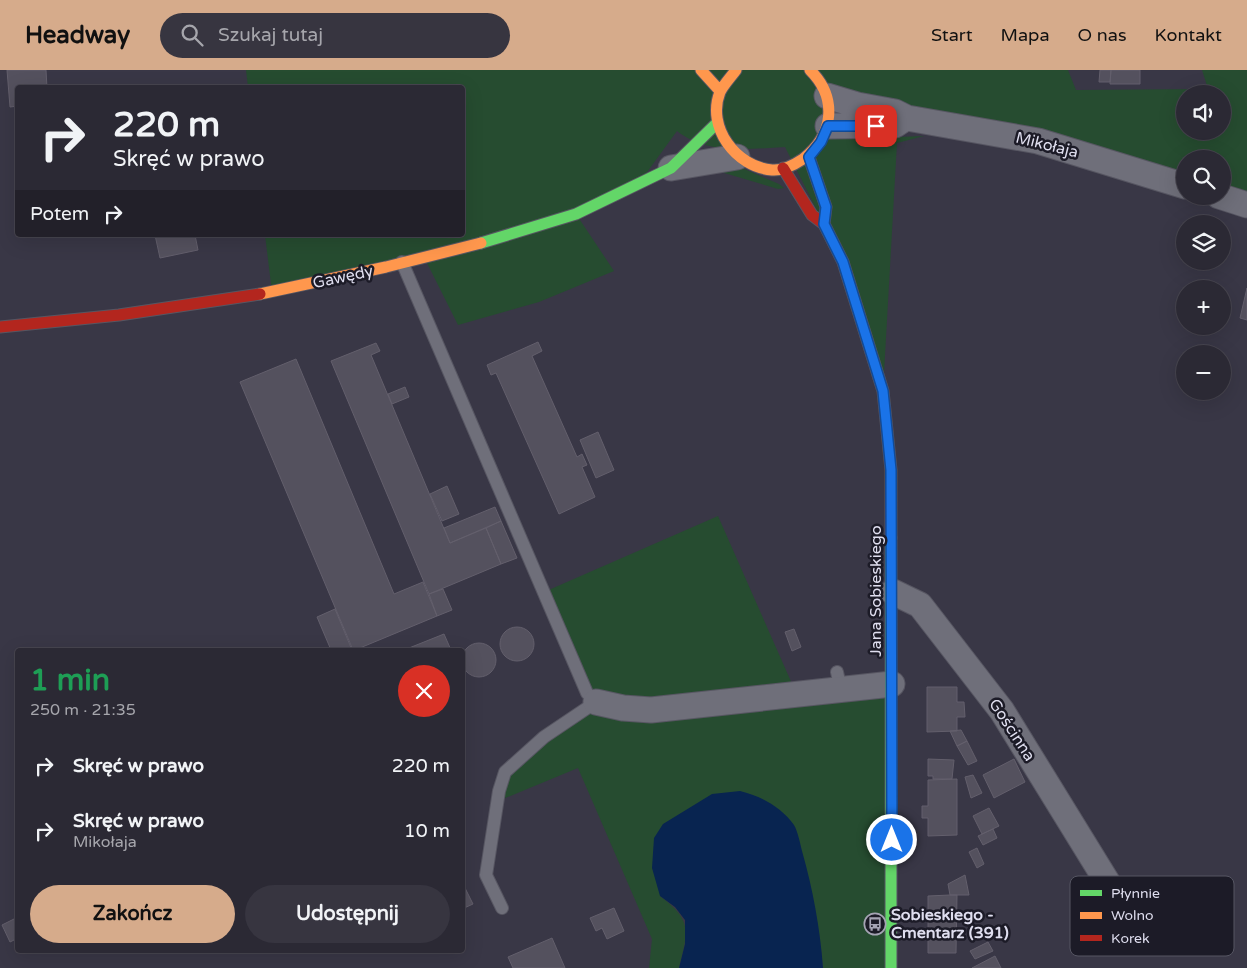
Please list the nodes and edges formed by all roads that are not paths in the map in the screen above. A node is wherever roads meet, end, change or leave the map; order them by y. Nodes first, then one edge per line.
1 (701, 70) edge
2 (736, 70) edge
3 (813, 71) edge
4 (720, 91) junction
5 (828, 96) junction
6 (907, 118) junction
7 (717, 123) junction
8 (828, 126) junction
9 (738, 157) junction
10 (809, 157) junction
11 (671, 168) junction
12 (783, 168) junction
13 (1176, 183) edge
14 (1231, 200) edge
15 (1247, 205) edge
16 (824, 224) junction
17 (402, 262) junction
18 (0, 327) edge
19 (892, 592) junction
20 (892, 684) junction
21 (596, 702) junction
22 (1104, 876) edge
23 (502, 908) dead end
24 (891, 968) edge

1 - 4 street
2 - 4 street
3 - 5 street
4 - 7 street
5 - 6 street, Mikołaja
5 - 8 street
6 - 8 street, Mikołaja
6 - 13 street, Mikołaja
7 - 9 street
7 - 11 street, Gawędy
8 - 10 street
9 - 11 street, Gawędy
9 - 12 street
10 - 12 street
10 - 16 street, Jana Sobieskiego
11 - 17 street, Gawędy
12 - 16 street, Jana Sobieskiego
14 - 15 street
16 - 19 street, Jana Sobieskiego
17 - 18 street, Gawędy
17 - 21 lane
19 - 20 street, Jana Sobieskiego
19 - 22 street, Gościnna
20 - 21 street
20 - 24 street, Jana Sobieskiego
21 - 23 lane

